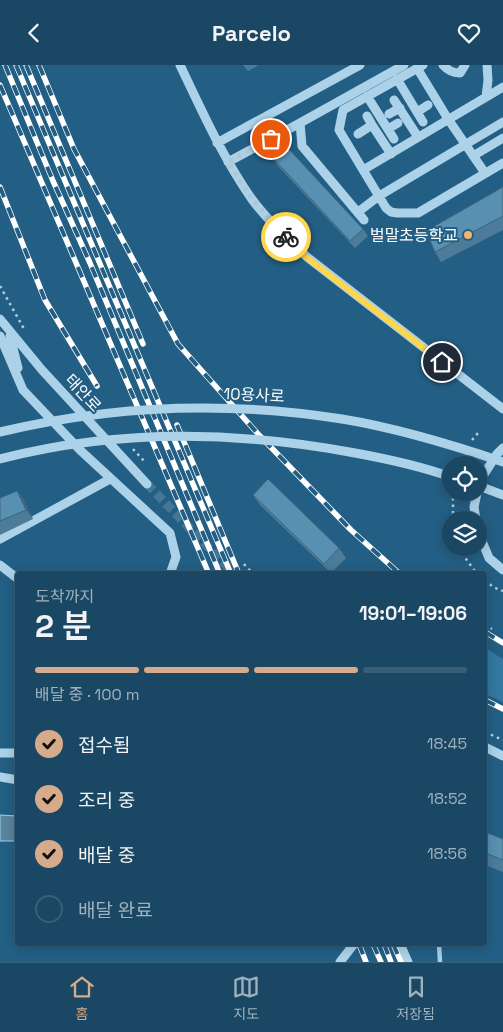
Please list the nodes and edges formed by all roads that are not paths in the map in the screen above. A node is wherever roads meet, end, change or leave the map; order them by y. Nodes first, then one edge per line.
1 (180, 65) edge
2 (360, 65) edge
3 (404, 65) edge
4 (443, 65) edge
5 (465, 65) edge
6 (487, 65) edge
7 (420, 67) edge
8 (397, 79) junction
9 (503, 87) edge
10 (367, 96) junction
11 (486, 97) junction
12 (428, 105) dead end
13 (417, 112) junction
14 (389, 114) dead end
15 (367, 115) dead end
16 (448, 119) junction
17 (423, 122) dead end
18 (503, 122) edge
19 (300, 123) junction
20 (398, 123) dead end
21 (372, 125) junction
22 (388, 129) junction
23 (358, 134) dead end
24 (418, 137) junction
25 (503, 138) edge
26 (394, 139) dead end
27 (217, 143) junction
28 (466, 145) junction
29 (391, 154) junction
30 (473, 156) junction
31 (228, 162) junction
32 (503, 163) edge
33 (363, 170) junction
34 (485, 173) junction
35 (379, 196) junction
36 (0, 319) edge
37 (10, 333) junction
38 (0, 337) edge
39 (22, 390) junction
40 (503, 409) edge
41 (0, 432) edge
42 (503, 448) edge
43 (0, 459) edge
44 (503, 462) edge
45 (487, 469) edge
46 (442, 474) edge
47 (110, 479) junction
48 (147, 484) tunnel mouth
49 (487, 489) edge
50 (503, 495) edge
51 (0, 539) edge
52 (487, 551) edge
53 (0, 565) edge
54 (171, 571) edge
55 (503, 571) edge
56 (15, 577) edge
57 (487, 748) edge
58 (0, 753) edge
59 (15, 753) edge
60 (503, 756) edge
61 (0, 777) edge
62 (15, 780) edge
63 (352, 946) edge
64 (401, 946) edge
65 (340, 962) edge
66 (408, 962) edge

1 - 27 street
2 - 27 street
3 - 19 street
4 - 5 street
6 - 11 street
7 - 8 street
7 - 16 street
8 - 10 street
8 - 13 street
9 - 11 street
10 - 22 street
10 - 33 street
11 - 16 street
12 - 13 street
13 - 17 street
14 - 24 street
15 - 21 street
16 - 24 street
16 - 28 street
18 - 28 street
19 - 31 street
19 - 35 street
20 - 22 street
21 - 23 street
21 - 29 street
22 - 26 street
24 - 29 street
25 - 30 street
27 - 31 street
28 - 30 street
28 - 35 street
29 - 33 street
30 - 34 street
31 - 40 street
32 - 34 street
33 - 35 street
34 - 35 street
36 - 37 street, 태안로
37 - 39 street
37 - 48 street, 태안로
38 - 39 street
39 - 47 street
41 - 44 street, 10용사로, bridge
42 - 45 street
43 - 46 street, bridge
47 - 51 street
47 - 54 street
49 - 50 street
52 - 55 street
53 - 56 street
57 - 60 street
58 - 59 street
61 - 62 street
63 - 65 street
64 - 66 street

